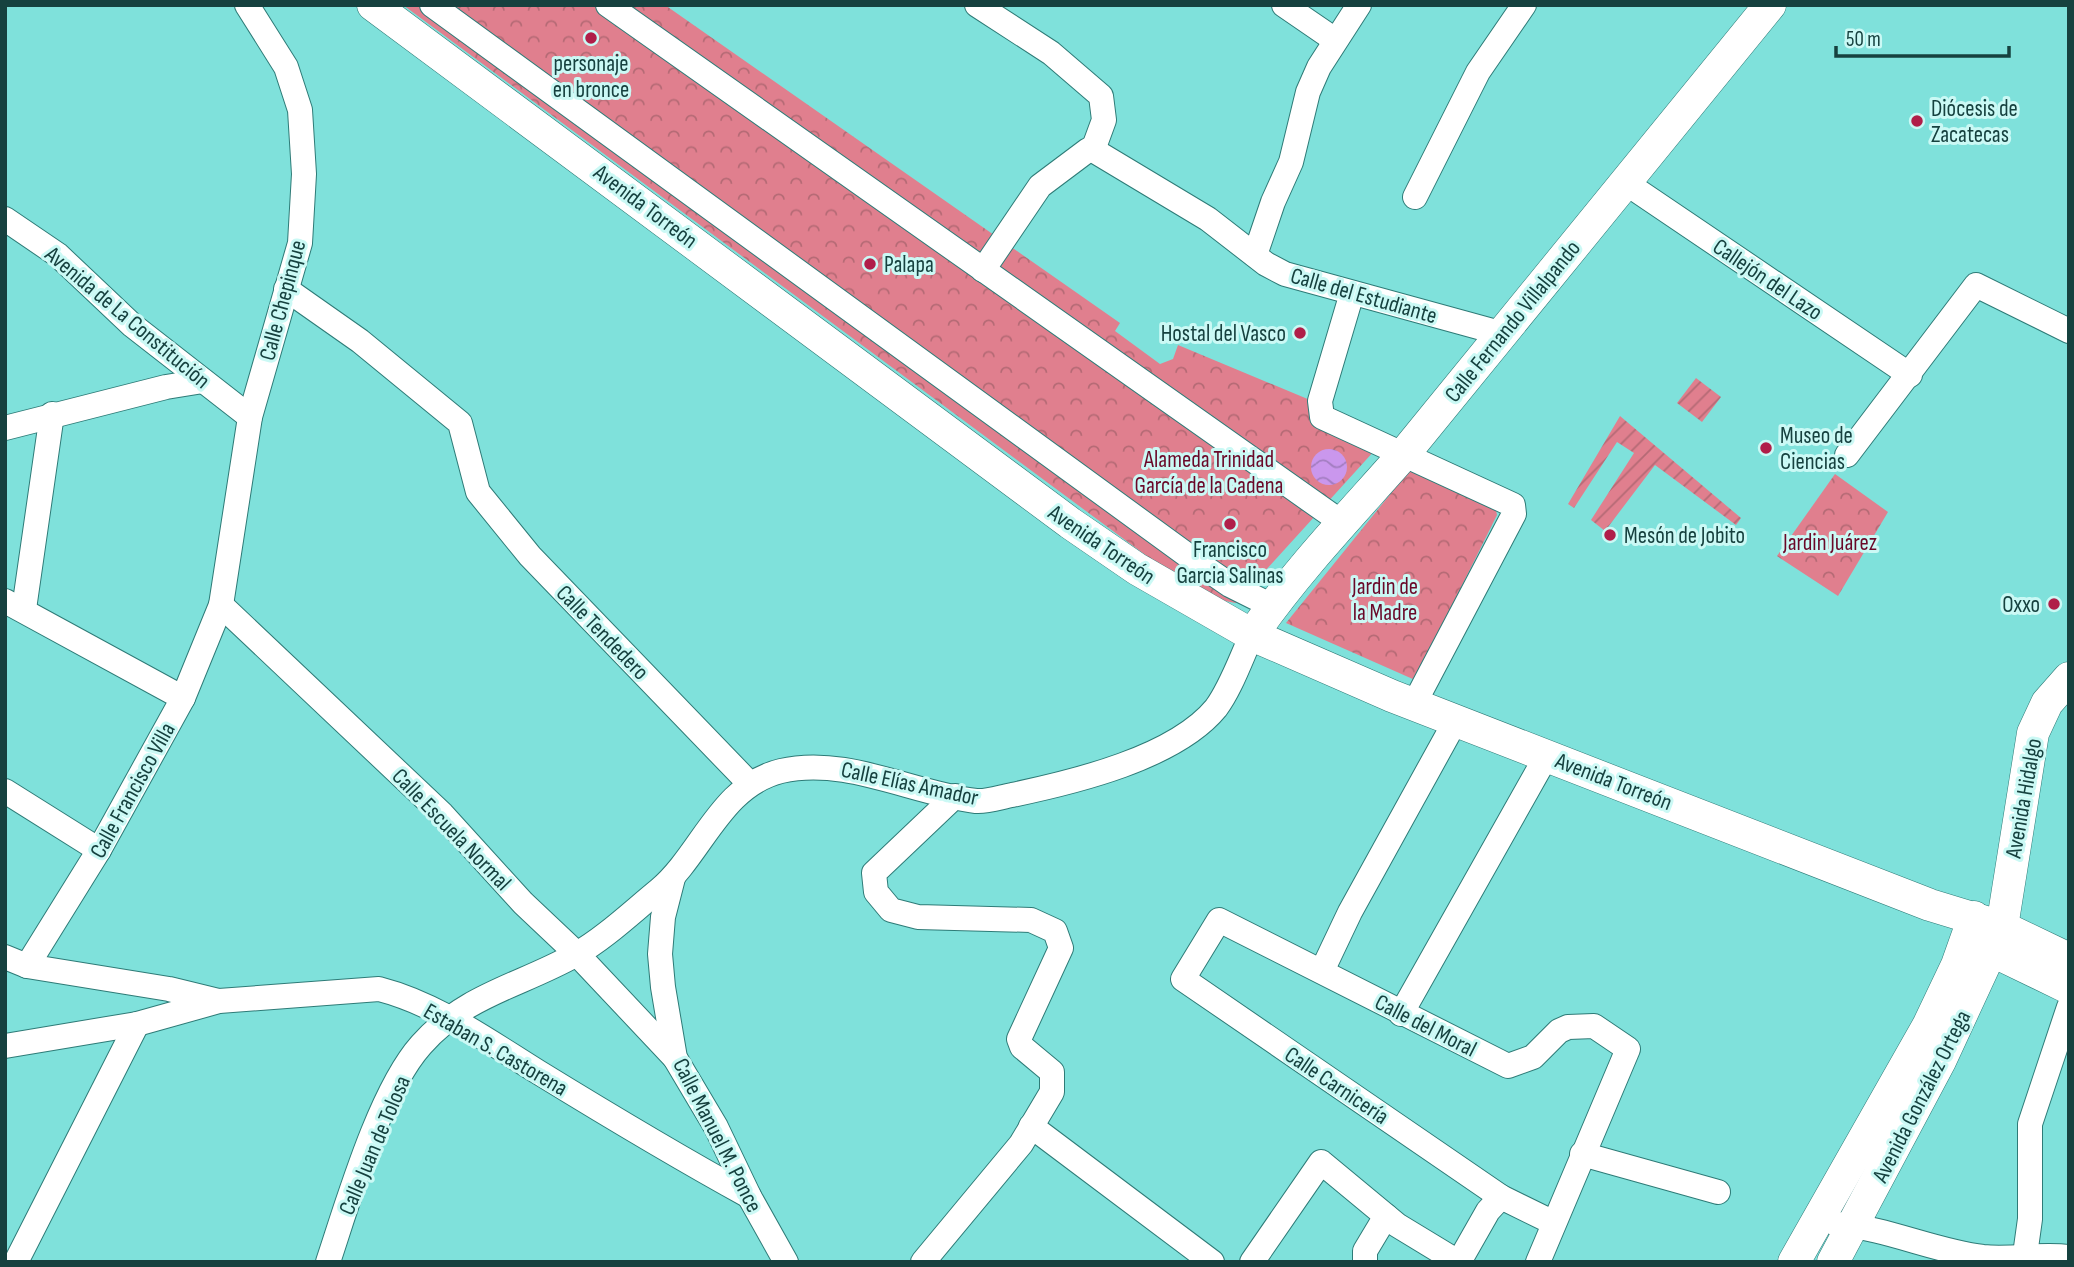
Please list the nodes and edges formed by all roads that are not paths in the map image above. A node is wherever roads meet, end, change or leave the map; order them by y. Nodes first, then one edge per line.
1 (247, 5) edge
2 (373, 5) edge
3 (432, 5) edge
4 (608, 5) edge
5 (977, 5) edge
6 (1284, 5) edge
7 (1359, 5) edge
8 (1524, 5) edge
9 (1770, 5) edge
10 (1335, 40) junction
11 (1093, 150) junction
12 (1626, 183) junction
13 (1415, 197) dead end
14 (5, 219) edge
15 (16, 240) edge
16 (1255, 255) junction
17 (983, 270) junction
18 (286, 289) junction
19 (1352, 293) junction
20 (2069, 331) edge
21 (1500, 333) junction
22 (1910, 375) junction
23 (203, 381) junction
24 (52, 414) junction
25 (250, 417) junction
26 (5, 428) edge
27 (1404, 454) junction
28 (1847, 455) dead end
29 (1341, 522) junction
30 (15, 605) edge
31 (221, 605) junction
32 (1272, 606) junction
33 (1252, 635) junction
34 (2069, 678) edge
35 (183, 698) junction
36 (1414, 704) junction
37 (1456, 720) junction
38 (1547, 755) junction
39 (749, 783) junction
40 (5, 791) edge
41 (955, 796) junction
42 (99, 850) junction
43 (673, 878) junction
44 (1219, 920) joint
45 (1984, 933) junction
46 (577, 954) junction
47 (2069, 959) edge
48 (16, 962) edge
49 (1322, 971) junction
50 (2069, 988) edge
51 (219, 1001) junction
52 (2069, 1007) edge
53 (1401, 1014) junction
54 (451, 1019) junction
55 (137, 1024) junction
56 (5, 1046) edge
57 (675, 1058) junction
58 (1031, 1126) junction
59 (1582, 1154) junction
60 (1718, 1192) dead end
61 (749, 1196) junction
62 (1501, 1197) junction
63 (1386, 1216) junction
64 (1818, 1222) junction
65 (1554, 1223) junction
66 (1854, 1225) junction
67 (2069, 1258) edge
68 (2024, 1261) edge
69 (16, 1262) edge
70 (328, 1262) edge
71 (786, 1262) edge
72 (923, 1262) edge
73 (1212, 1262) edge
74 (1252, 1262) edge
75 (1365, 1262) edge
76 (1459, 1262) edge
77 (1538, 1262) edge
78 (1794, 1262) edge
79 (1833, 1262) edge

1 - 18 street, Calle Chepinque
2 - 33 street, Avenida Torreón
3 - 32 street
4 - 17 street
5 - 11 street
6 - 10 street
7 - 10 street
8 - 13 street
9 - 12 street, Calle Fernando Villalpando
10 - 16 street
11 - 16 street, Calle del Estudiante
11 - 17 street
12 - 21 street, Calle Fernando Villalpando
12 - 22 street, Callejón del Lazo
14 - 15 street, Avenida de La Constitución
15 - 23 street, Avenida de La Constitución
16 - 19 street, Calle del Estudiante
17 - 29 street
18 - 25 street, Calle Chepinque
18 - 39 street, Calle Tendedero
19 - 21 street, Calle del Estudiante
19 - 27 street
20 - 22 street
21 - 27 street, Calle Fernando Villalpando
22 - 28 street
23 - 24 street
23 - 25 street, Avenida de La Constitución
24 - 26 street
24 - 30 street
25 - 31 street, Calle Chepinque
27 - 29 street, Calle Fernando Villalpando
27 - 36 street
29 - 32 street, Calle Fernando Villalpando
30 - 35 street
31 - 35 street, Calle Francisco Villa
31 - 46 street, Calle Escuela Normal
32 - 33 street, Calle Fernando Villalpando
33 - 36 street, Avenida Torreón
33 - 41 street, Calle Elías Amador
34 - 45 street, Avenida Hidalgo
35 - 42 street, Calle Francisco Villa
36 - 37 street, Avenida Torreón
37 - 38 street, Avenida Torreón
37 - 49 street
38 - 45 street, Avenida Torreón
38 - 53 street
39 - 41 street, Calle Elías Amador
39 - 43 street, Calle Elías Amador
40 - 42 street
41 - 58 street
42 - 48 street, Calle Francisco Villa
43 - 46 street, Calle Elías Amador
43 - 57 street, Calle Manuel M. Ponce
44 - 49 street, Calle del Moral
44 - 62 street, Calle Carnicería
45 - 47 street
45 - 50 street
45 - 64 street, Avenida González Ortega
45 - 66 street, Avenida González Ortega
46 - 54 street, Calle Juan de Tolosa
46 - 57 street, Calle Escuela Normal
48 - 51 street
49 - 53 street, Calle del Moral
51 - 54 street, Estaban S. Castorena
51 - 55 street
52 - 68 street
53 - 59 street, Calle del Moral
54 - 61 street, Estaban S. Castorena
54 - 70 street, Calle Juan de Tolosa
55 - 56 street
55 - 69 street
57 - 61 street, Calle Manuel M. Ponce
58 - 72 street
58 - 73 street
59 - 60 street
59 - 65 street
61 - 71 street, Calle Manuel M. Ponce
62 - 65 street, Calle Carnicería
62 - 76 street
63 - 74 street
63 - 75 street
63 - 76 street
64 - 66 street
64 - 78 street, Avenida González Ortega
65 - 77 street
66 - 68 street
66 - 79 street, Avenida González Ortega
67 - 68 street

